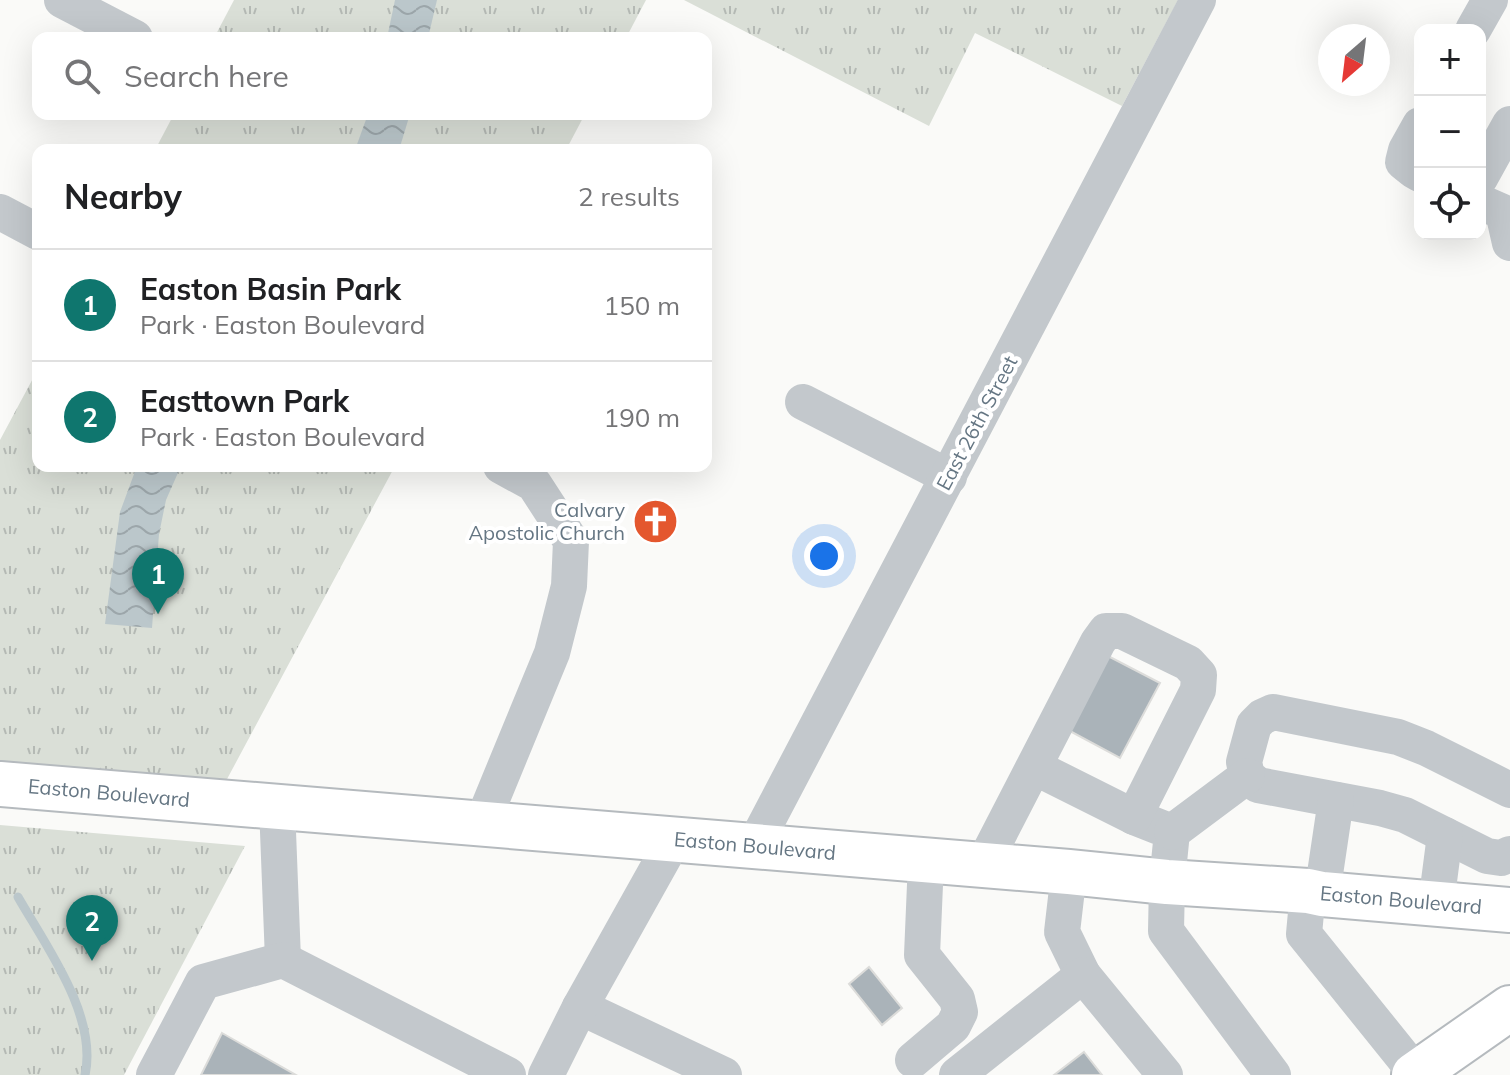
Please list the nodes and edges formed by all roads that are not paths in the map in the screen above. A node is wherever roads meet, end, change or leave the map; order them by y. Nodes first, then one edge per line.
1 (62, 0) edge
2 (1198, 0) edge
3 (1490, 0) edge
4 (1476, 24) edge
5 (123, 32) edge
6 (1510, 124) edge
7 (1414, 136) edge
8 (1486, 168) edge
9 (1414, 171) edge
10 (1486, 205) edge
11 (0, 212) edge
12 (32, 229) edge
13 (1510, 243) edge
14 (803, 402) dead end
15 (512, 472) edge
16 (949, 477) junction
17 (1034, 767) junction
18 (1247, 776) junction
19 (0, 784) edge
20 (1510, 790) edge
21 (1336, 800) junction
22 (277, 806) junction
23 (1134, 817) junction
24 (482, 823) junction
25 (1172, 832) junction
26 (1445, 835) junction
27 (674, 839) junction
28 (754, 846) junction
29 (1510, 854) edge
30 (926, 861) junction
31 (983, 865) junction
32 (1069, 872) junction
33 (1167, 882) junction
34 (1315, 892) junction
35 (1436, 904) junction
36 (1510, 910) edge
37 (283, 960) junction
38 (1083, 975) junction
39 (580, 1007) junction
40 (1510, 1008) edge
41 (913, 1060) dead end
42 (1415, 1074) edge
43 (154, 1075) edge
44 (508, 1075) edge
45 (546, 1075) edge
46 (724, 1075) edge
47 (957, 1075) edge
48 (1165, 1075) edge
49 (1273, 1075) edge

1 - 5 street
2 - 16 street, East 26th Street
3 - 4 street
6 - 8 street
7 - 9 street
10 - 13 street
11 - 12 street
14 - 16 street
15 - 24 street
16 - 28 street, East 26th Street
17 - 23 street
17 - 23 street
17 - 31 street
18 - 20 street
18 - 21 street
18 - 25 street
19 - 22 main road, Easton Boulevard
21 - 26 street
21 - 34 street
22 - 24 main road, Easton Boulevard
22 - 37 street
23 - 25 street
24 - 27 main road, Easton Boulevard
25 - 33 street
26 - 29 street
26 - 35 street
27 - 28 main road, Easton Boulevard
27 - 39 street
28 - 30 main road, Easton Boulevard
30 - 31 main road, Easton Boulevard
30 - 41 street
31 - 32 main road, Easton Boulevard
32 - 33 main road, Easton Boulevard
32 - 38 street
33 - 34 main road, Easton Boulevard
33 - 49 street
34 - 35 main road, Easton Boulevard
34 - 42 street
35 - 36 main road, Easton Boulevard
37 - 43 street
37 - 44 street
38 - 47 street
38 - 48 street
39 - 45 street
39 - 46 street
40 - 42 main road

